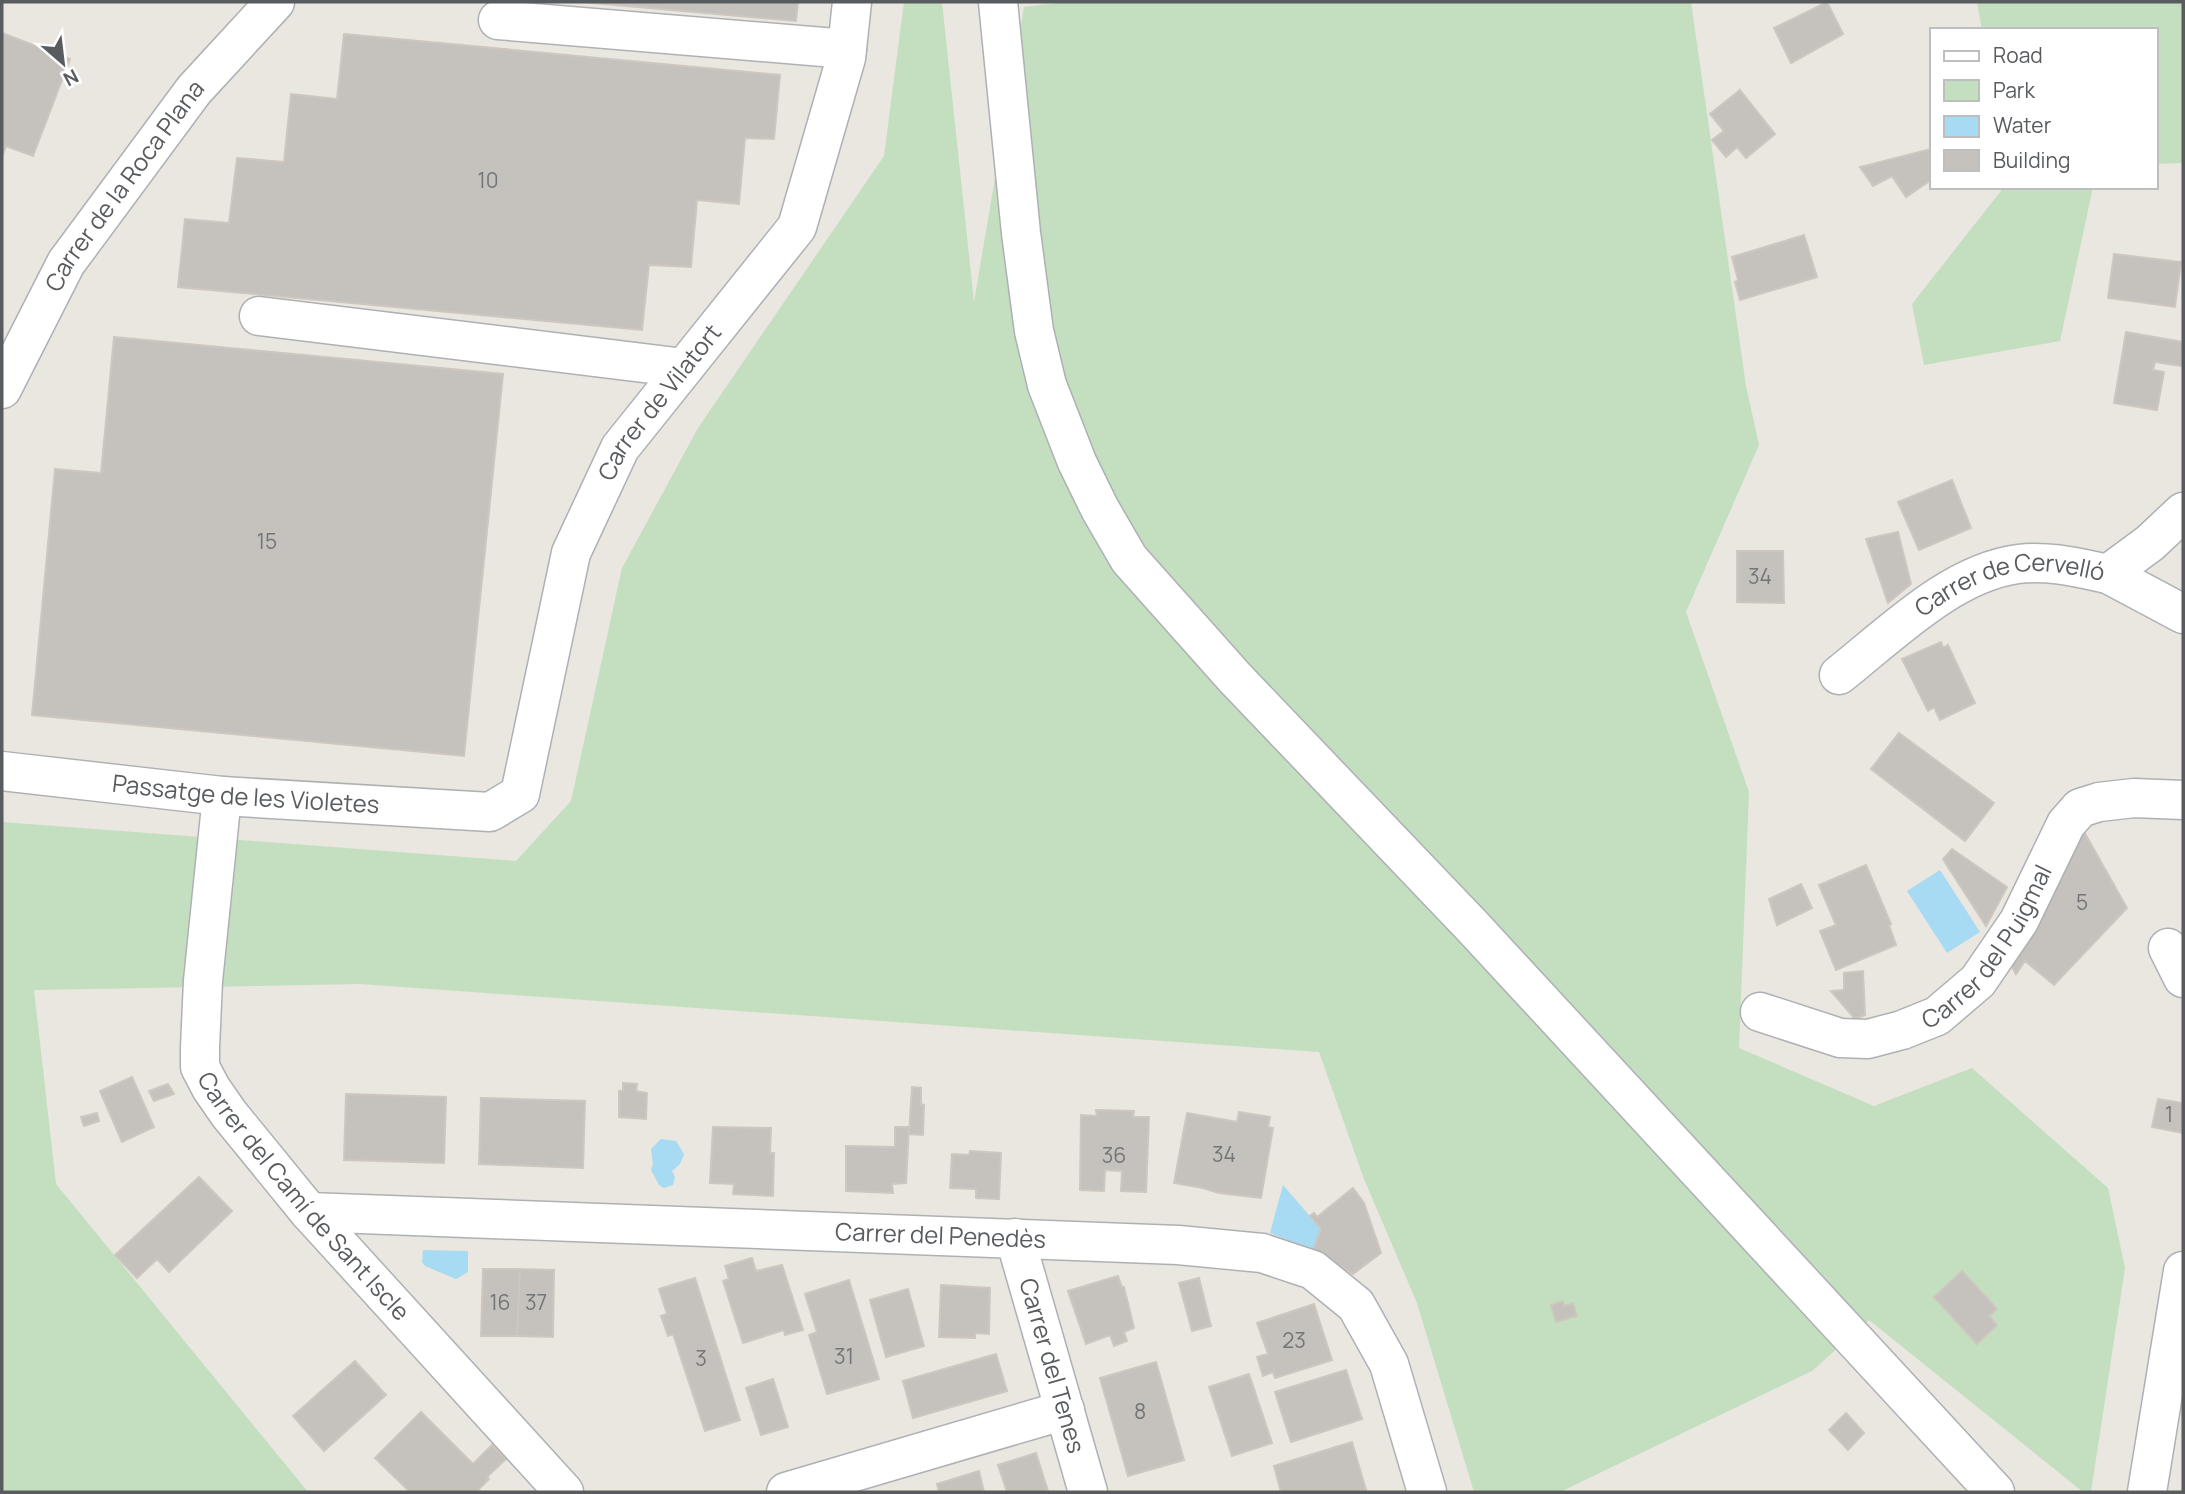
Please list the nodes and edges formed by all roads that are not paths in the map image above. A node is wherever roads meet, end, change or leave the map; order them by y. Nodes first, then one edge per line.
1 (275, 2) edge
2 (852, 2) edge
3 (998, 2) edge
4 (498, 20) dead end
5 (847, 49) junction
6 (260, 316) dead end
7 (684, 368) junction
8 (2, 389) edge
9 (2183, 512) edge
10 (2108, 574) junction
11 (2183, 614) edge
12 (1839, 675) dead end
13 (2, 771) edge
14 (222, 796) junction
15 (2183, 800) edge
16 (489, 812) joint
17 (1760, 1012) dead end
18 (309, 1212) junction
19 (1015, 1238) junction
20 (2183, 1271) edge
21 (1065, 1410) junction
22 (564, 1492) edge
23 (786, 1492) edge
24 (1088, 1492) edge
25 (1427, 1492) edge
26 (1995, 1492) edge
27 (2147, 1492) edge

1 - 8 street, Carrer de la Roca Plana
2 - 5 street, Carrer de Vilatort
3 - 26 street
4 - 5 street
5 - 7 street, Carrer de Vilatort
6 - 7 street
7 - 16 street, Carrer de Vilatort
9 - 10 street, Carrer de Cervelló
10 - 11 street
10 - 12 street, Carrer de Cervelló
13 - 14 street, Passatge de les Violetes
14 - 16 street, Passatge de les Violetes
14 - 18 street, Carrer del Camí de Sant Iscle
15 - 17 street, Carrer del Puigmal
18 - 19 street, Carrer del Penedès
18 - 22 street, Carrer del Camí de Sant Iscle
19 - 21 street, Carrer del Tenes
19 - 25 street, Carrer del Penedès
20 - 27 street
21 - 23 street
21 - 24 street, Carrer del Tenes

